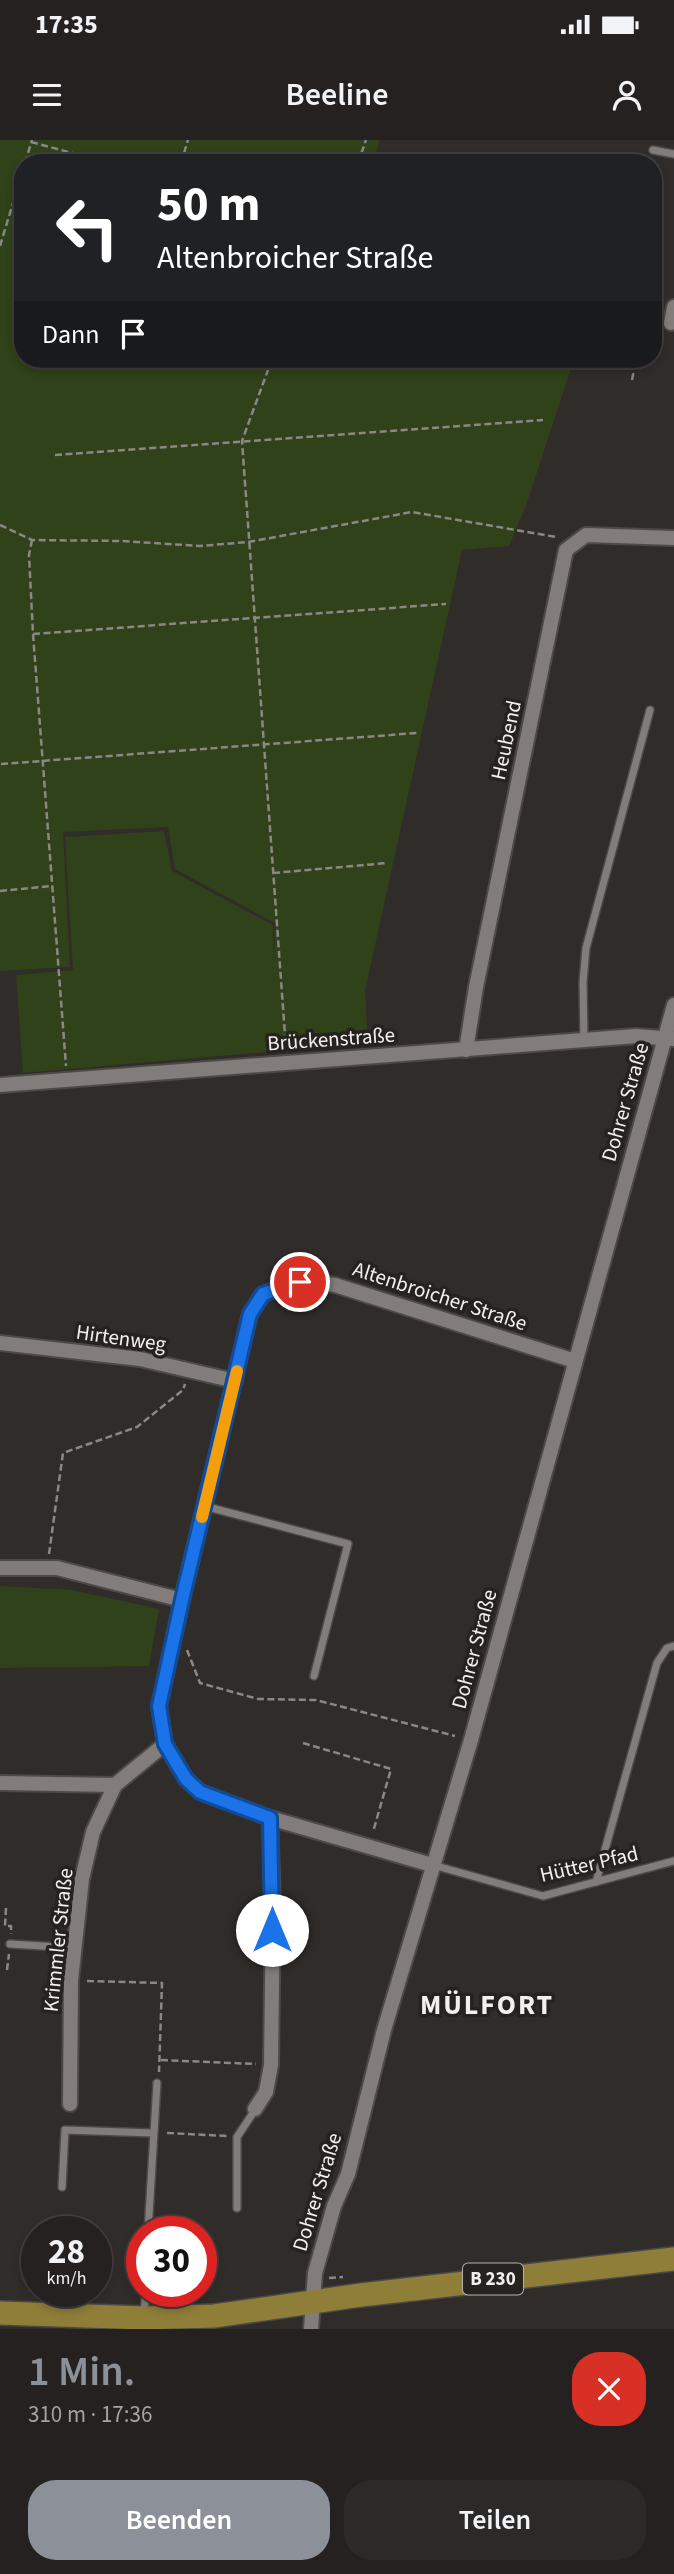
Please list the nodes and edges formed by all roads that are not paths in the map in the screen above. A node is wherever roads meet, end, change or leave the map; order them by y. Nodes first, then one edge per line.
1 (653, 150) dead end
2 (674, 154) edge
3 (674, 307) edge
4 (671, 323) dead end
5 (674, 538) edge
6 (650, 710) dead end
7 (674, 1005) edge
8 (669, 1038) edge
9 (584, 1040) junction
10 (466, 1050) junction
11 (0, 1085) edge
12 (0, 1343) edge
13 (575, 1361) junction
14 (235, 1381) junction
15 (205, 1506) junction
16 (0, 1568) edge
17 (182, 1600) junction
18 (674, 1646) edge
19 (314, 1675) dead end
20 (165, 1744) junction
21 (0, 1783) edge
22 (115, 1785) junction
23 (270, 1818) junction
24 (674, 1861) edge
25 (432, 1865) junction
26 (596, 1882) junction
27 (10, 1944) dead end
28 (75, 1948) junction
29 (157, 2083) dead end
30 (70, 2104) dead end
31 (255, 2109) joint
32 (153, 2133) junction
33 (62, 2187) dead end
34 (237, 2208) dead end
35 (149, 2216) edge
36 (674, 2259) edge
37 (313, 2301) junction
38 (145, 2307) edge
39 (0, 2313) edge
40 (144, 2318) junction
41 (311, 2329) edge

1 - 2 lane
3 - 4 street
5 - 10 street, Heubend
6 - 9 lane
7 - 8 street, Dohrer Straße
8 - 9 street, Brückenstraße
8 - 13 street, Dohrer Straße
9 - 10 street, Brückenstraße
10 - 11 street, Brückenstraße
12 - 14 street, Hirtenweg
13 - 14 street, Altenbroicher Straße
13 - 25 street, Dohrer Straße
14 - 15 street, Altenbroicher Straße
15 - 17 street, Altenbroicher Straße
15 - 19 lane
16 - 17 street
17 - 20 street, Altenbroicher Straße
18 - 26 lane
20 - 22 street, Krimmler Straße
20 - 23 street, Altenbroicher Straße
21 - 22 street
22 - 28 street, Krimmler Straße
23 - 25 street, Altenbroicher Straße
23 - 31 street
24 - 26 lane, Hütter Pfad
25 - 26 lane, Hütter Pfad
25 - 37 street, Dohrer Straße
27 - 28 lane
28 - 30 street, Krimmler Straße
29 - 32 lane
31 - 34 lane
32 - 33 lane
32 - 35 lane
36 - 37 main road, B 230
37 - 40 main road, B 230
37 - 41 street, Dohrer Straße
38 - 40 lane
39 - 40 main road, B 230

